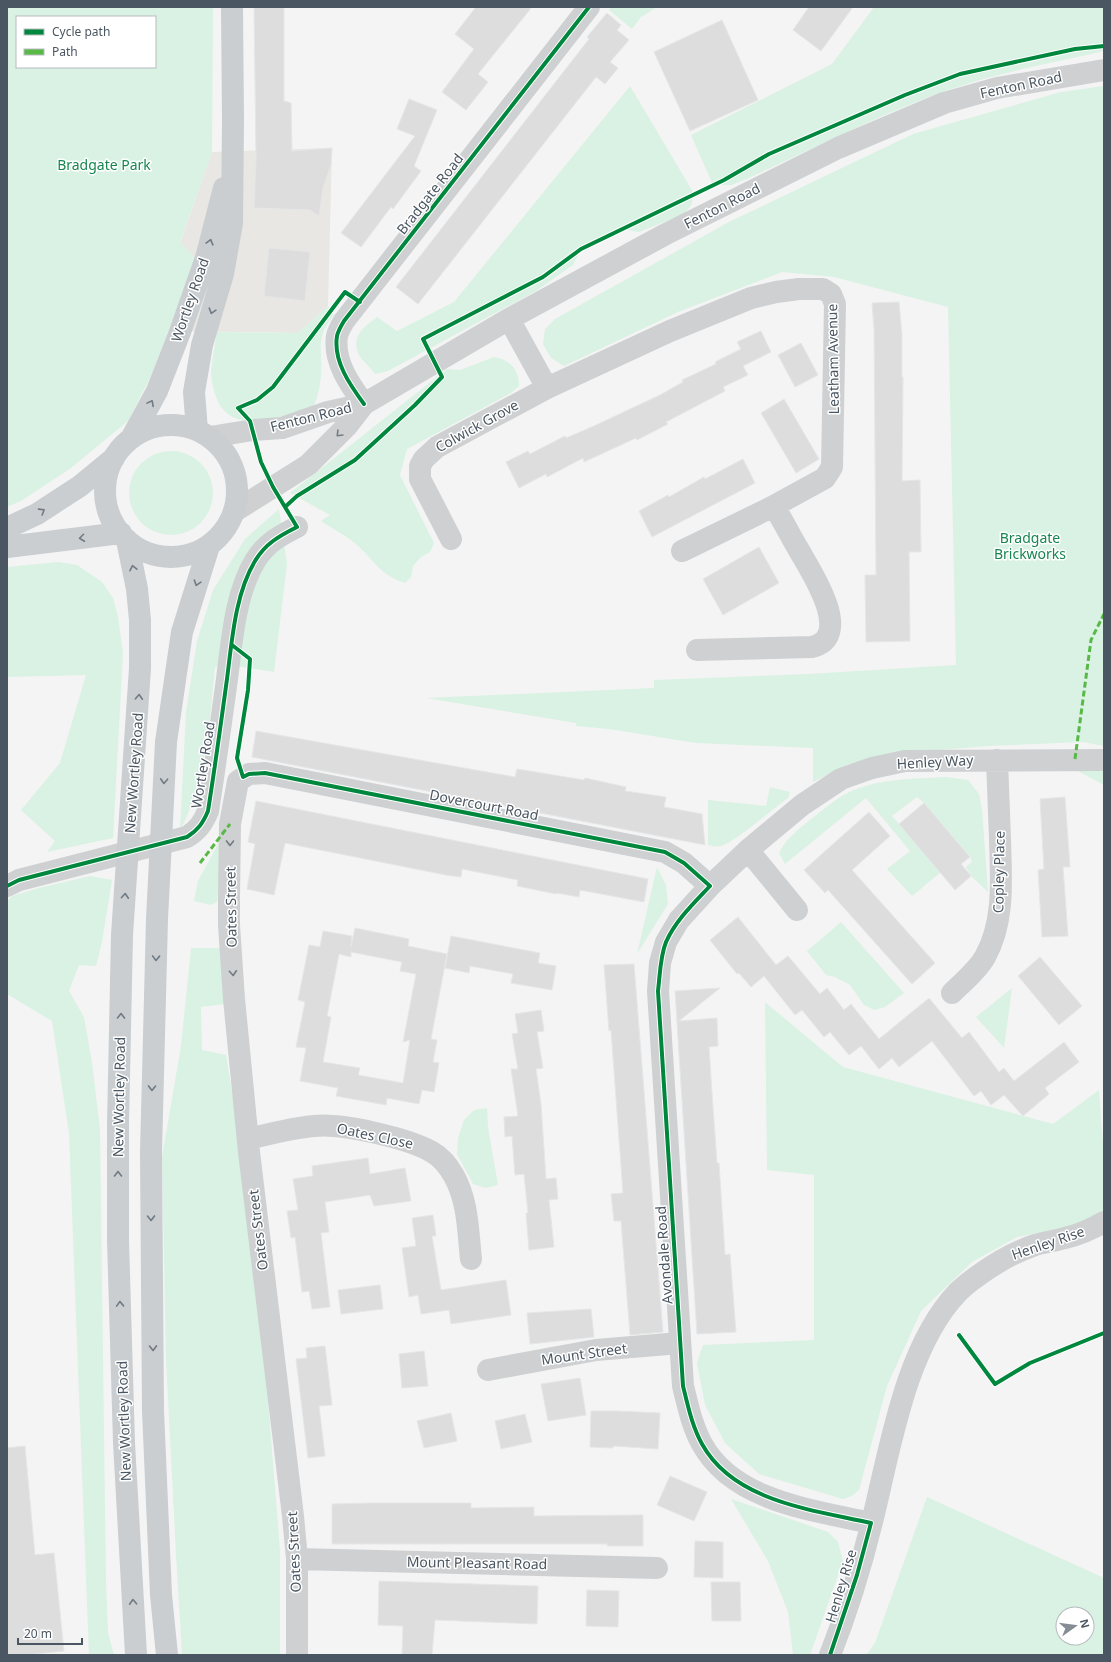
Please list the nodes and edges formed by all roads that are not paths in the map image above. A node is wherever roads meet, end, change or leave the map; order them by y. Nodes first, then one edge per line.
1 (232, 7) edge
2 (589, 7) edge
3 (1104, 70) edge
4 (232, 157) junction
5 (509, 319) junction
6 (547, 388) junction
7 (364, 404) junction
8 (204, 434) junction
9 (132, 437) junction
10 (114, 458) junction
11 (774, 506) junction
12 (235, 511) junction
13 (7, 528) edge
14 (297, 528) dead end
15 (124, 537) junction
16 (451, 539) dead end
17 (209, 546) junction
18 (7, 548) edge
19 (682, 551) dead end
20 (697, 650) dead end
21 (997, 760) junction
22 (1104, 760) edge
23 (234, 804) joint
24 (748, 850) junction
25 (7, 886) edge
26 (710, 886) junction
27 (797, 910) dead end
28 (952, 993) dead end
29 (248, 1139) junction
30 (1104, 1222) edge
31 (471, 1259) dead end
32 (680, 1343) junction
33 (488, 1370) dead end
34 (871, 1523) junction
35 (297, 1559) junction
36 (657, 1568) dead end
37 (136, 1655) edge
38 (166, 1655) edge
39 (297, 1655) edge
40 (830, 1655) edge

1 - 4 main road, Wortley Road
2 - 7 street, Bradgate Road
3 - 5 street, Fenton Road
4 -> 8 main road, Wortley Road
9 -> 4 main road, Wortley Road
5 - 6 street
5 - 7 street, Fenton Road
6 - 11 street, Leatham Avenue
6 - 16 street, Colwick Grove
7 - 8 street, Fenton Road
7 -> 12 street, Fenton Road
8 - 9 main road
8 - 12 main road
9 - 10 main road
13 -> 10 main road
10 - 15 main road
11 - 19 street, Leatham Avenue
11 - 20 street
12 - 17 main road
14 - 25 street, Wortley Road
15 - 17 main road
15 -> 18 main road
37 -> 15 main road, New Wortley Road
17 -> 38 main road, New Wortley Road
21 - 22 street, Henley Way
21 - 24 street, Henley Way
21 - 28 street, Copley Place
23 - 26 street, Dovercourt Road
23 -> 29 street, Oates Street
24 - 26 street, Henley Way
24 - 27 street
26 - 32 street, Avondale Road
29 - 31 street, Oates Close
29 - 35 street, Oates Street
30 - 34 street, Henley Rise
32 - 33 street, Mount Street
32 - 34 street, Avondale Road
34 - 40 street, Henley Rise
35 - 36 street, Mount Pleasant Road
35 - 39 street, Oates Street

